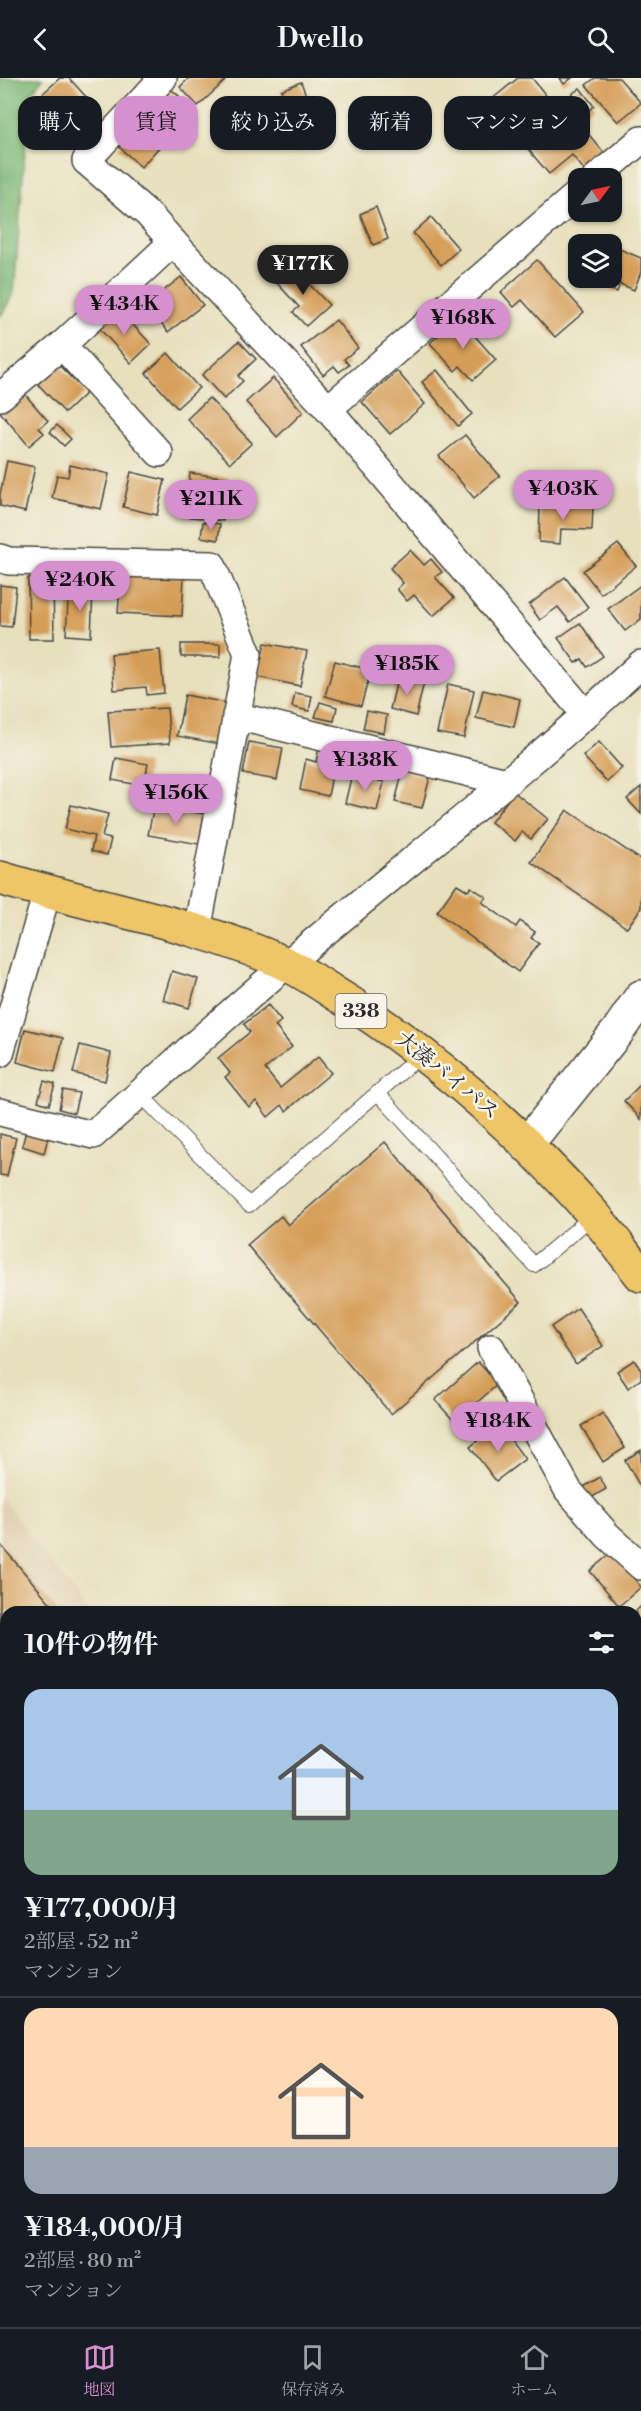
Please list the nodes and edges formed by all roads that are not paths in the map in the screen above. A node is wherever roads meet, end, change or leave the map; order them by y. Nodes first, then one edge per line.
1 (163, 78) edge
2 (641, 140) edge
3 (608, 168) edge
4 (568, 203) edge
5 (173, 242) junction
6 (62, 345) junction
7 (0, 397) edge
8 (328, 410) junction
9 (159, 453) dead end
10 (0, 558) edge
11 (641, 664) edge
12 (586, 715) junction
13 (236, 716) junction
14 (507, 782) junction
15 (0, 878) edge
16 (47, 893) junction
17 (196, 931) junction
18 (287, 964) junction
19 (641, 997) edge
20 (0, 1053) edge
21 (422, 1054) junction
22 (378, 1093) junction
23 (140, 1094) junction
24 (0, 1112) edge
25 (526, 1145) junction
26 (594, 1215) junction
27 (641, 1275) edge
28 (491, 1348) dead end
29 (641, 1566) edge

1 - 5 street
2 - 3 street
4 - 8 street
5 - 6 street
5 - 8 street
6 - 7 street
6 - 9 street
8 - 12 street
10 - 13 street
11 - 12 street
12 - 14 street
13 - 14 street
13 - 17 street
14 - 18 street
15 - 16 highway, 大湊バイパス / 338
16 - 17 highway, 大湊バイパス / 338
16 - 20 street
17 - 18 highway, 大湊バイパス / 338
18 - 21 highway, 大湊バイパス / 338
18 - 23 street
19 - 25 street
21 - 22 lane
21 - 25 highway, 大湊バイパス / 338
22 - 23 lane
22 - 26 lane
23 - 24 street
25 - 26 highway, 大湊バイパス / 338
26 - 27 highway, 大湊バイパス / 338
28 - 29 street

